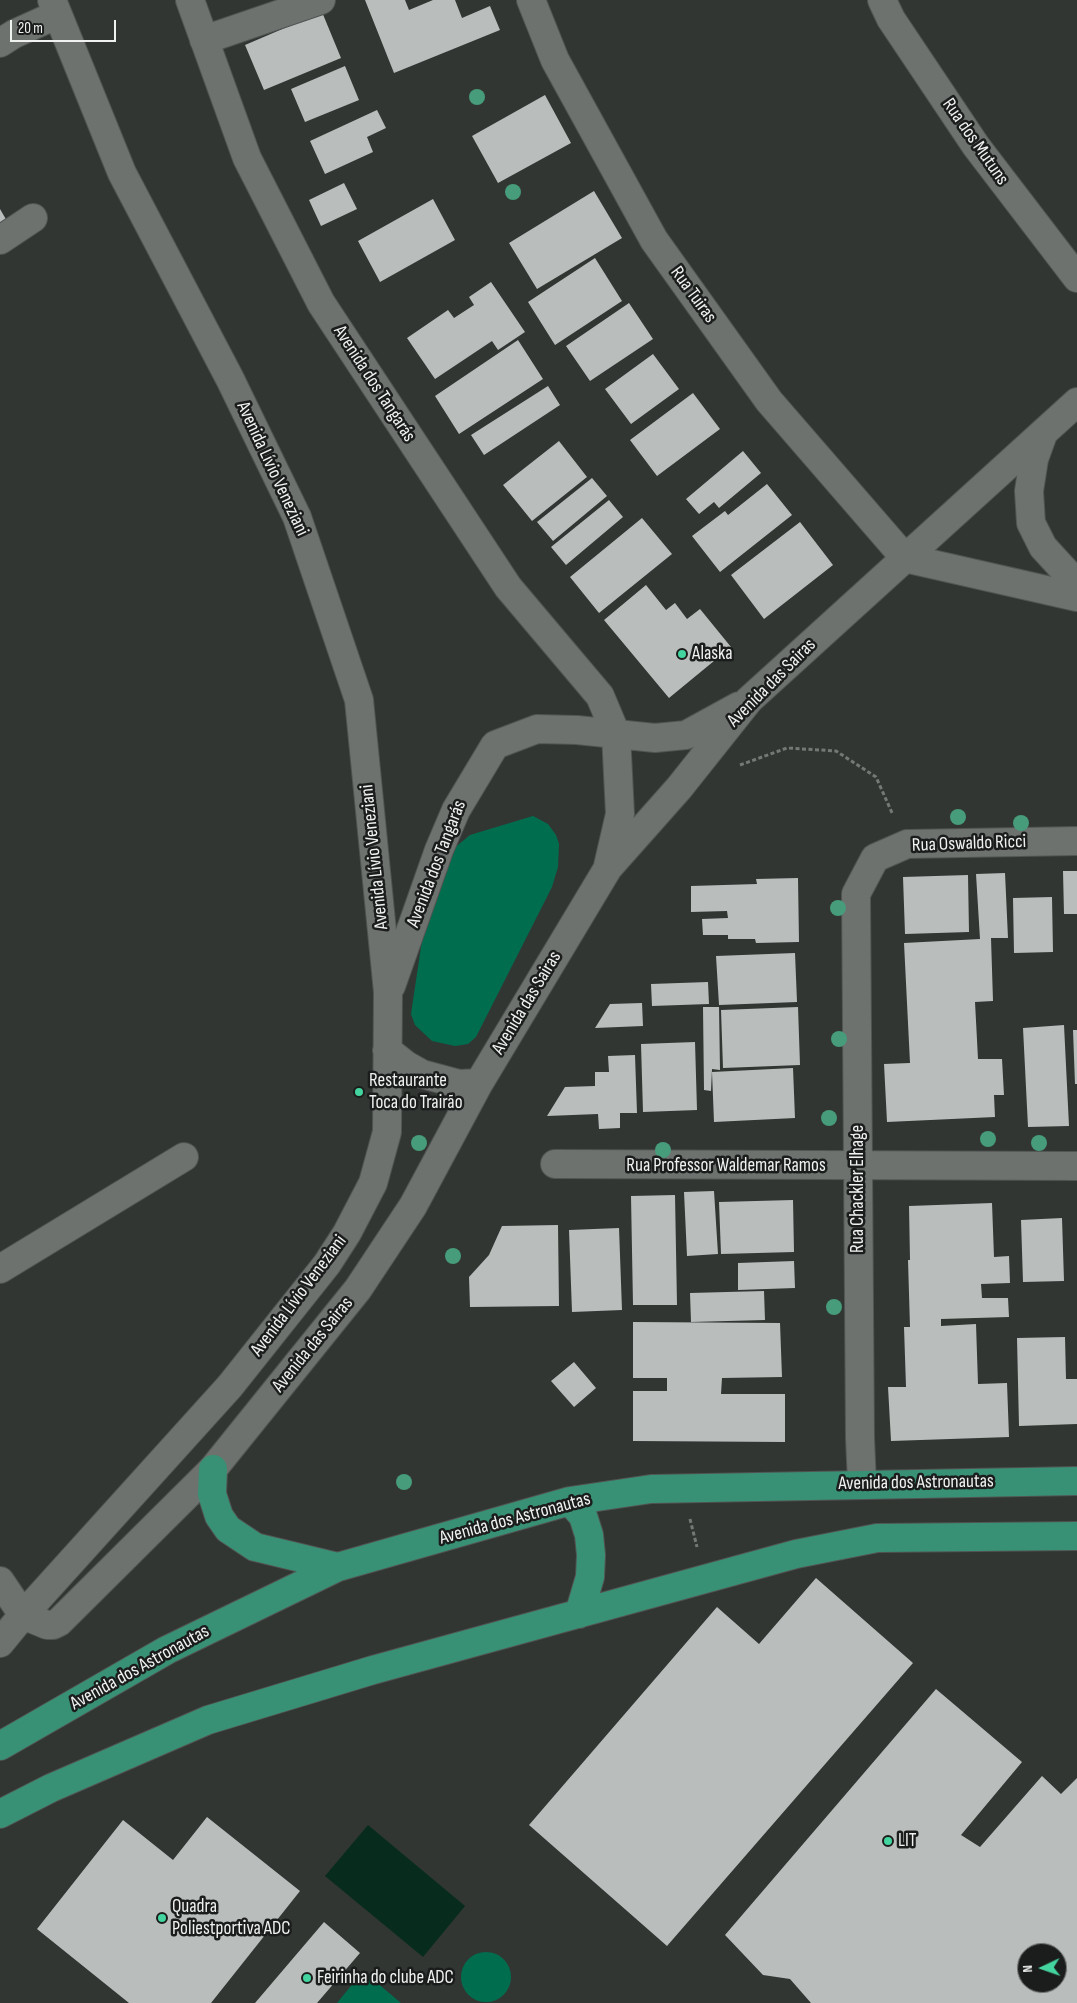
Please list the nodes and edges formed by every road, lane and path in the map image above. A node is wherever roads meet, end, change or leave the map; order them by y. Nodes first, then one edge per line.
1 (190, 0) edge
2 (321, 0) edge
3 (531, 0) edge
4 (882, 0) edge
5 (54, 8) edge
6 (204, 40) junction
7 (0, 43) edge
8 (34, 218) dead end
9 (0, 240) edge
10 (1077, 278) edge
11 (1077, 402) edge
12 (1043, 433) junction
13 (905, 558) junction
14 (1077, 584) edge
15 (1077, 597) edge
16 (749, 700) junction
17 (616, 734) junction
18 (732, 768) dead end
19 (1077, 841) edge
20 (907, 844) junction
21 (608, 868) junction
22 (856, 894) joint
23 (388, 992) junction
24 (387, 1050) junction
25 (478, 1083) junction
26 (184, 1158) dead end
27 (555, 1164) dead end
28 (1077, 1166) edge
29 (858, 1167) junction
30 (0, 1269) edge
31 (213, 1469) junction
32 (1077, 1481) edge
33 (862, 1483) junction
34 (570, 1501) junction
35 (1077, 1536) edge
36 (338, 1567) junction
37 (0, 1582) edge
38 (579, 1614) junction
39 (22, 1615) junction
40 (0, 1644) edge
41 (0, 1746) edge
42 (0, 1814) edge

1 - 6 street, Avenida dos Tangarás
2 - 6 street
3 - 13 street, Rua Tuiras
4 - 10 street, Rua dos Mutuns
5 - 7 street
5 - 23 street, Avenida Lívio Veneziani
6 - 17 street, Avenida dos Tangarás
8 - 9 street
11 - 12 street, Avenida das Sairas
12 - 13 street, Avenida das Sairas
12 - 14 street
13 - 15 street
13 - 16 street, Avenida das Sairas
16 - 17 street, Avenida dos Tangarás
16 - 21 street, Avenida das Sairas
17 - 21 street, Avenida dos Tangarás
17 - 23 street, Avenida dos Tangarás
18 - 20 path
19 - 20 street, Rua Oswaldo Ricci
20 - 22 street, Rua Oswaldo Ricci
21 - 25 street, Avenida das Sairas
22 - 29 street, Rua Chackler Elhage
23 - 24 street, Avenida Lívio Veneziani
24 - 25 street
24 - 39 street, Avenida Lívio Veneziani
25 - 31 street, Avenida das Sairas
26 - 30 street
27 - 29 street, Rua Professor Waldemar Ramos
28 - 29 street, Rua Professor Waldemar Ramos
29 - 33 street, Rua Chackler Elhage
31 - 36 main road
31 - 39 street, Avenida das Sairas
32 - 33 main road, Avenida dos Astronautas
33 - 34 main road, Avenida dos Astronautas
34 - 36 main road, Avenida dos Astronautas
34 - 38 main road
35 - 38 main road
36 - 41 main road, Avenida dos Astronautas
37 - 39 street
38 - 42 main road
39 - 40 street, Avenida Lívio Veneziani

